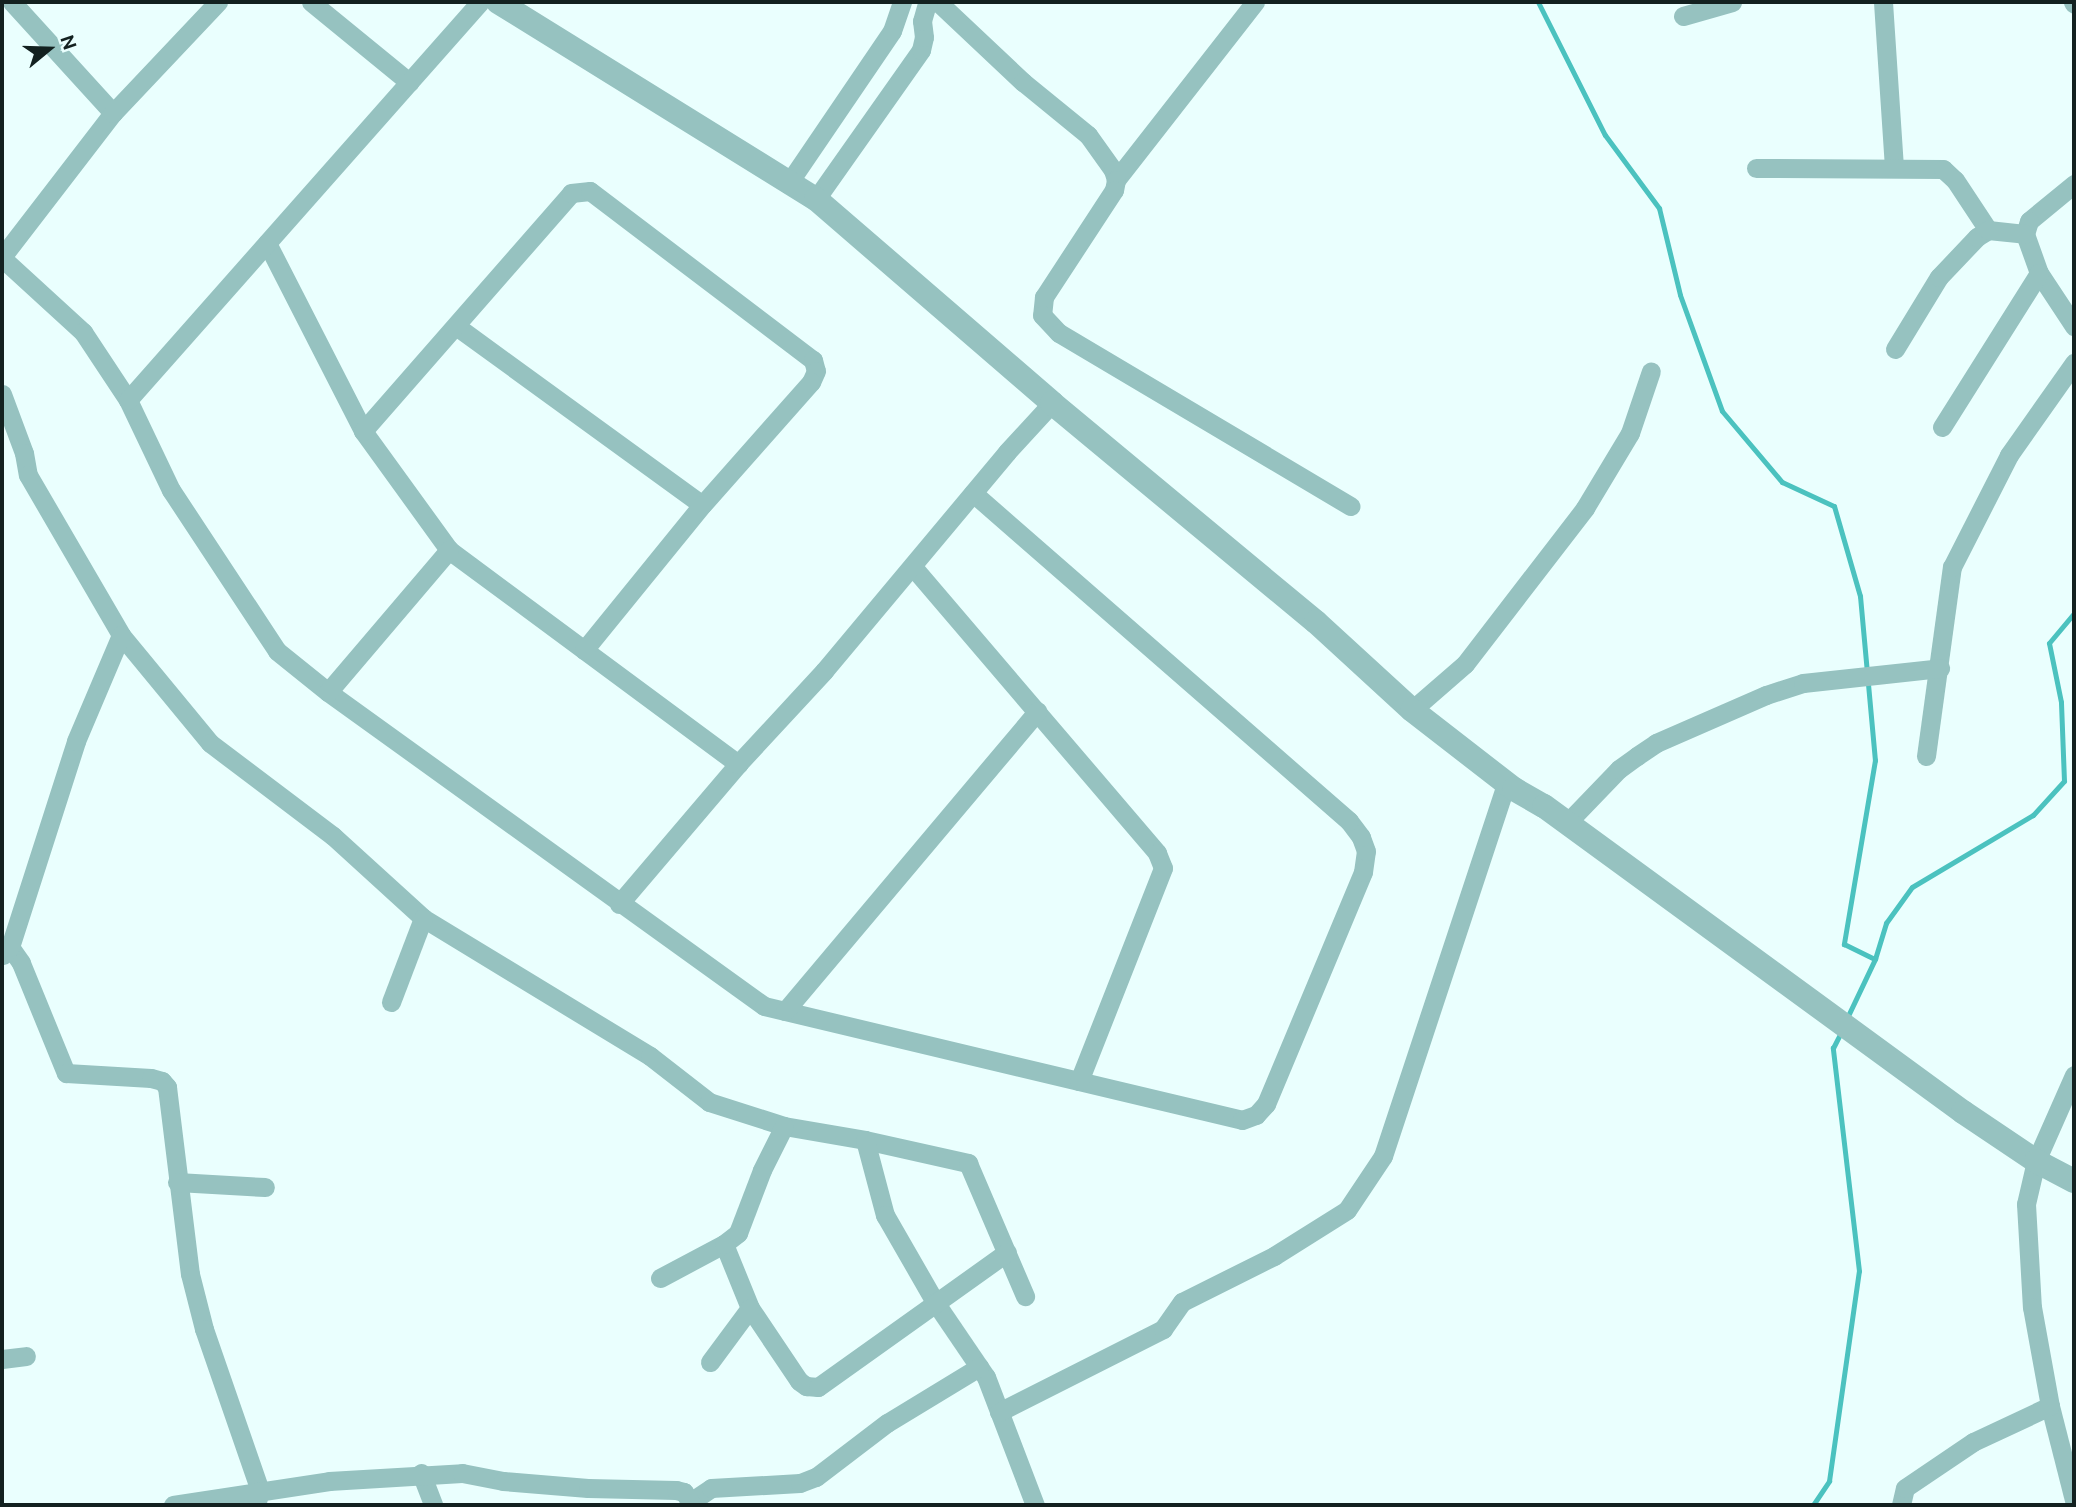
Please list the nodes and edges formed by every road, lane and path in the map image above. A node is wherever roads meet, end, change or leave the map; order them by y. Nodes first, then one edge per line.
1 (12, 2) edge
2 (218, 2) edge
3 (311, 2) edge
4 (480, 2) edge
5 (498, 2) edge
6 (902, 2) edge
7 (926, 2) edge
8 (1255, 2) edge
9 (1732, 2) edge
10 (1883, 2) edge
11 (1683, 16) dead end
12 (409, 82) junction
13 (113, 113) junction
14 (1756, 168) dead end
15 (1894, 168) junction
16 (1116, 180) junction
17 (790, 181) junction
18 (2074, 184) edge
19 (816, 199) junction
20 (1988, 230) junction
21 (2025, 234) junction
22 (267, 243) junction
23 (2, 257) edge
24 (2039, 273) junction
25 (456, 326) junction
26 (2074, 326) edge
27 (1895, 349) dead end
28 (2074, 363) edge
29 (1651, 371) dead end
30 (2, 394) edge
31 (128, 400) junction
32 (1052, 403) junction
33 (1942, 427) dead end
34 (363, 431) junction
35 (973, 493) junction
36 (702, 505) junction
37 (1350, 506) dead end
38 (449, 550) junction
39 (913, 566) junction
40 (121, 635) junction
41 (584, 650) junction
42 (1940, 668) junction
43 (328, 692) junction
44 (1412, 710) junction
45 (1038, 711) junction
46 (1926, 756) dead end
47 (738, 764) junction
48 (1506, 783) junction
49 (1566, 824) junction
50 (619, 904) junction
51 (423, 918) junction
52 (6, 952) edge
53 (391, 1002) dead end
54 (785, 1011) junction
55 (2074, 1075) edge
56 (1079, 1081) junction
57 (784, 1126) junction
58 (865, 1140) junction
59 (2036, 1161) junction
60 (2074, 1181) edge
61 (177, 1182) junction
62 (265, 1187) dead end
63 (724, 1244) junction
64 (1007, 1252) junction
65 (660, 1278) dead end
66 (1025, 1296) dead end
67 (935, 1302) junction
68 (750, 1308) junction
69 (26, 1356) dead end
70 (2, 1359) edge
71 (710, 1362) dead end
72 (979, 1367) junction
73 (2050, 1406) junction
74 (999, 1412) junction
75 (421, 1473) junction
76 (258, 1498) edge
77 (2074, 1500) edge
78 (692, 1503) edge
79 (173, 1505) edge
80 (433, 1505) edge
81 (1034, 1505) edge
82 (1901, 1505) edge

1 - 13 street
2 - 13 street
3 - 12 street
4 - 12 street
5 - 17 street
6 - 17 street
7 - 16 street
7 - 19 street
8 - 16 street
9 - 11 street
10 - 15 street
12 - 22 street
13 - 23 street
14 - 15 street
15 - 20 street
16 - 37 street
17 - 19 street
18 - 21 street
19 - 32 street
20 - 21 street
20 - 27 street
21 - 24 street
22 - 31 street
22 - 34 street
23 - 31 street
24 - 26 street
24 - 33 street
25 - 34 street
25 - 36 street
25 - 36 street
28 - 42 street
29 - 44 street
30 - 40 street
31 - 43 street
32 - 35 street
32 - 44 street
34 - 38 street
35 - 39 street
35 - 56 street
36 - 41 street
38 - 41 street
38 - 43 street
39 - 45 street
39 - 47 street
40 - 51 street
40 - 52 street
41 - 47 street
42 - 46 street
42 - 49 street
43 - 50 street
44 - 48 street
45 - 54 street
45 - 56 street
47 - 50 street
48 - 49 street
48 - 74 street
49 - 59 street
50 - 54 street
51 - 53 street
51 - 57 street
52 - 61 street
54 - 56 street
55 - 59 street
57 - 58 street
57 - 63 street
58 - 64 street
58 - 67 street
59 - 60 street
59 - 73 street
61 - 62 street
61 - 76 street
63 - 65 street
63 - 68 street
64 - 66 street
64 - 67 street
67 - 68 street
67 - 72 street
68 - 71 street
69 - 70 street
72 - 74 street
72 - 78 street
73 - 77 street
73 - 82 street
74 - 81 street
75 - 76 street
75 - 78 street
75 - 80 street
76 - 79 street

